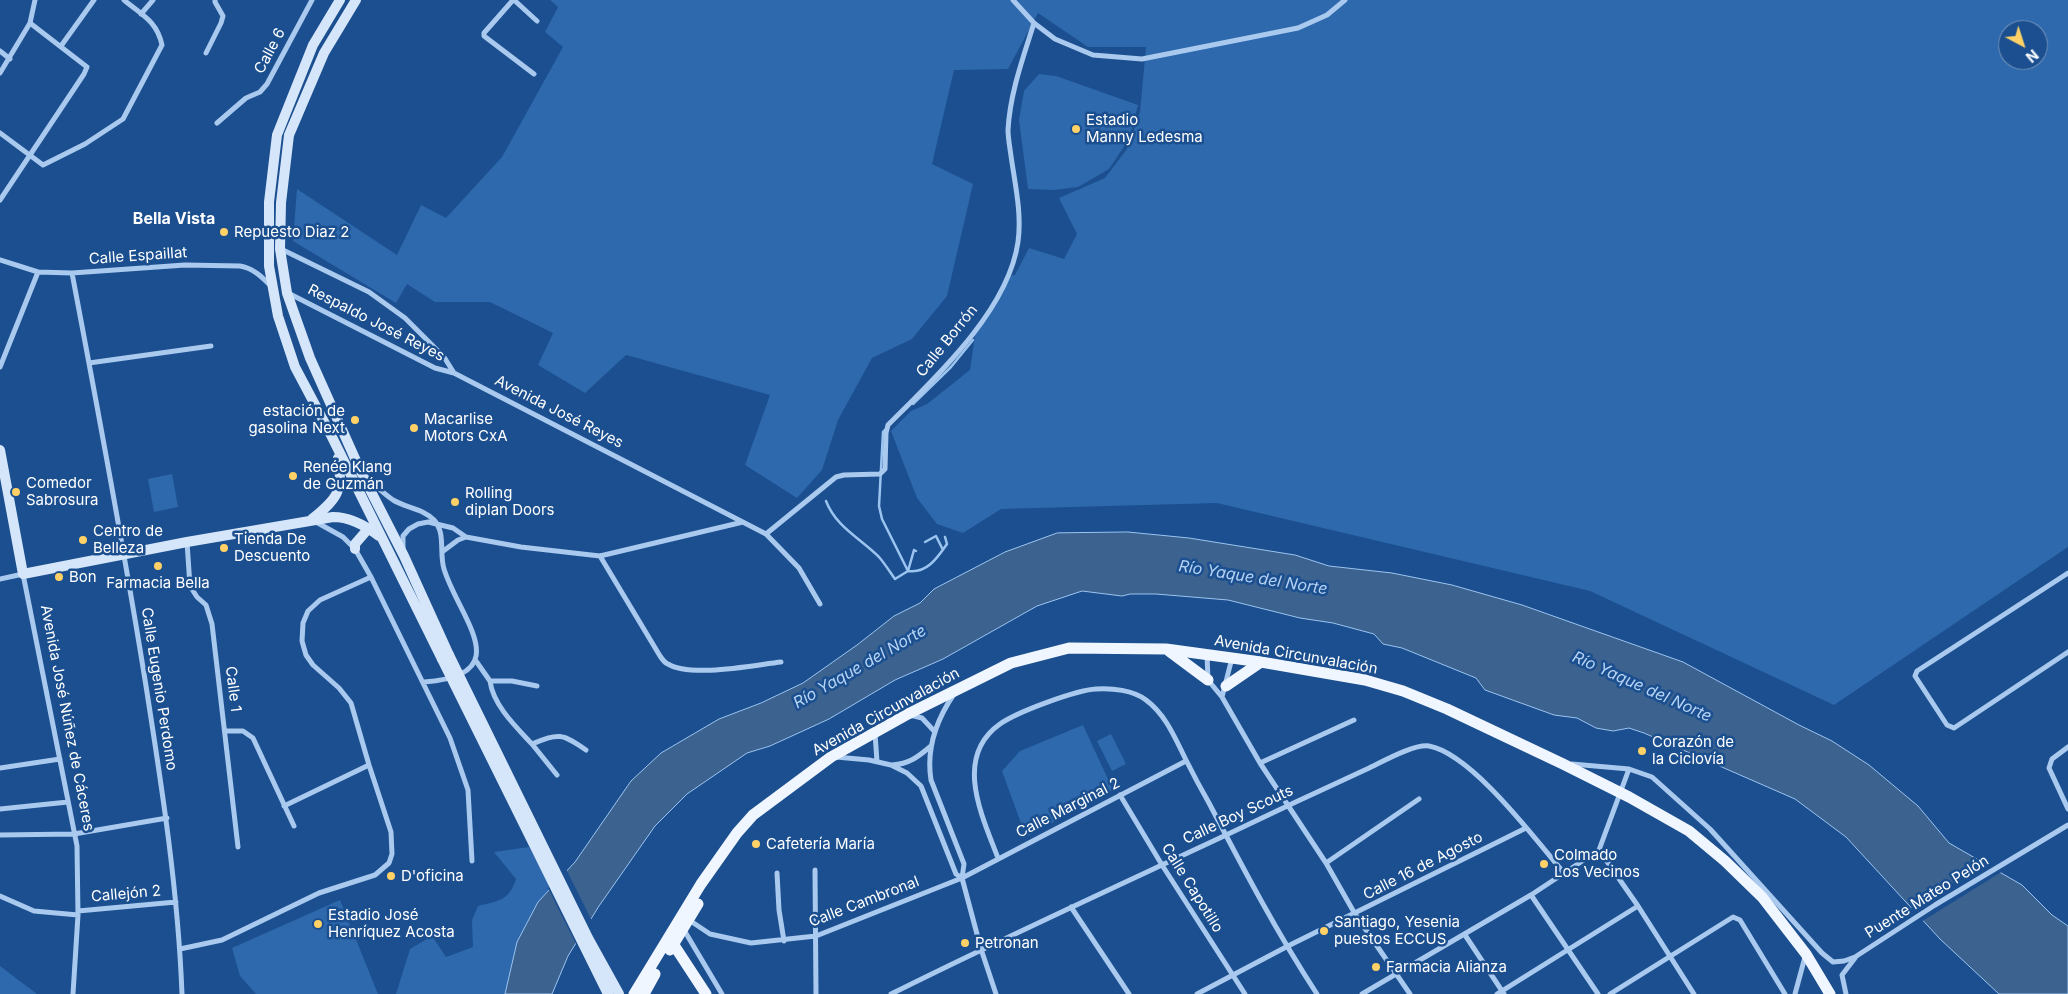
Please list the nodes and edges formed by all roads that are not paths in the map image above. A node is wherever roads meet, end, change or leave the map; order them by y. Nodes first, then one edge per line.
1 (35, 0) edge
2 (94, 0) edge
3 (124, 0) edge
4 (153, 0) edge
5 (215, 0) edge
6 (312, 0) edge
7 (340, 0) edge
8 (356, 0) edge
9 (514, 0) edge
10 (1013, 0) edge
11 (1345, 0) edge
12 (141, 14) junction
13 (538, 21) dead end
14 (30, 23) junction
15 (1034, 24) junction
16 (61, 46) junction
17 (0, 51) edge
18 (206, 53) dead end
19 (10, 59) junction
20 (0, 73) edge
21 (534, 74) dead end
22 (217, 123) dead end
23 (0, 134) edge
24 (29, 155) junction
25 (0, 200) edge
26 (280, 249) junction
27 (0, 260) edge
28 (38, 272) junction
29 (72, 273) junction
30 (273, 288) junction
31 (287, 292) junction
32 (211, 346) dead end
33 (89, 363) junction
34 (0, 367) edge
35 (454, 373) junction
36 (329, 431) junction
37 (0, 450) edge
38 (361, 472) junction
39 (311, 520) junction
40 (743, 522) junction
41 (438, 525) junction
42 (368, 529) junction
43 (766, 534) junction
44 (466, 537) junction
45 (382, 538) junction
46 (187, 542) junction
47 (355, 549) junction
48 (442, 552) junction
49 (125, 556) junction
50 (404, 556) junction
51 (600, 556) junction
52 (2068, 573) edge
53 (23, 574) junction
54 (371, 577) junction
55 (0, 579) edge
56 (820, 604) dead end
57 (1166, 649) junction
58 (2068, 652) edge
59 (1207, 655) junction
60 (446, 657) junction
61 (1232, 658) junction
62 (476, 661) junction
63 (781, 662) dead end
64 (1261, 662) junction
65 (1208, 680) junction
66 (490, 681) junction
67 (424, 682) junction
68 (537, 686) dead end
69 (958, 688) junction
70 (1224, 691) junction
71 (908, 714) junction
72 (1354, 720) dead end
73 (226, 732) junction
74 (875, 732) junction
75 (935, 732) junction
76 (532, 744) junction
77 (932, 746) junction
78 (2068, 747) edge
79 (586, 750) dead end
80 (831, 757) junction
81 (60, 759) junction
82 (1186, 761) junction
83 (877, 762) junction
84 (1260, 763) junction
85 (1563, 764) junction
86 (369, 765) junction
87 (891, 765) junction
88 (0, 768) edge
89 (1629, 769) junction
90 (557, 775) dead end
91 (2068, 791) edge
92 (1620, 793) junction
93 (2060, 793) junction
94 (1120, 795) junction
95 (777, 798) junction
96 (1419, 799) dead end
97 (68, 802) junction
98 (1287, 805) junction
99 (284, 806) junction
100 (0, 809) edge
101 (2068, 809) edge
102 (167, 818) junction
103 (294, 826) dead end
104 (2068, 827) edge
105 (1526, 828) junction
106 (74, 834) junction
107 (0, 835) edge
108 (1226, 835) junction
109 (238, 847) dead end
110 (1599, 850) junction
111 (998, 858) junction
112 (472, 861) dead end
113 (1326, 863) junction
114 (1162, 865) junction
115 (815, 870) dead end
116 (777, 873) dead end
117 (1564, 873) junction
118 (962, 878) junction
119 (1531, 895) junction
120 (0, 896) edge
121 (176, 902) junction
122 (1638, 906) junction
123 (1072, 907) junction
124 (78, 913) junction
125 (1355, 914) junction
126 (686, 924) junction
127 (1465, 934) junction
128 (816, 936) junction
129 (671, 941) junction
130 (784, 941) junction
131 (1288, 946) junction
132 (180, 949) junction
133 (981, 949) junction
134 (1569, 949) junction
135 (1806, 954) junction
136 (1669, 957) junction
137 (1856, 957) junction
138 (1397, 974) junction
139 (1233, 976) junction
140 (1501, 993) edge
141 (73, 994) edge
142 (182, 994) edge
143 (608, 994) edge
144 (619, 994) edge
145 (634, 994) edge
146 (644, 994) edge
147 (706, 994) edge
148 (722, 994) edge
149 (816, 994) edge
150 (891, 994) edge
151 (996, 994) edge
152 (1129, 994) edge
153 (1197, 994) edge
154 (1244, 994) edge
155 (1317, 994) edge
156 (1362, 994) edge
157 (1410, 994) edge
158 (1598, 994) edge
159 (1610, 994) edge
160 (1694, 994) edge
161 (1785, 994) edge
162 (1795, 994) edge
163 (1830, 994) edge
164 (1846, 994) edge

1 - 14 street
2 - 16 street
3 - 12 street
4 - 12 street
5 - 18 street
6 - 22 street, Calle 6
7 - 30 main road
8 - 26 main road
9 - 13 street
9 - 21 street
10 - 15 street
11 - 15 street
12 - 24 street
14 - 16 street
14 - 19 street
15 - 43 street, Calle Borrón
16 - 24 street
17 - 19 street
19 - 20 street
23 - 24 street
24 - 25 street
26 - 31 main road
26 - 35 street, Avenida José Reyes
27 - 28 street, Calle Espaillat
28 - 29 street, Calle Espaillat
28 - 34 street
29 - 30 street, Calle Espaillat
29 - 33 street, Calle Eugenio Perdomo
30 - 36 main road
31 - 35 street, Respaldo José Reyes
31 - 38 main road
32 - 33 street
33 - 49 street, Calle Eugenio Perdomo
35 - 40 street, Avenida José Reyes
36 - 39 main road
36 - 45 main road
37 - 53 main road, Avenida José Núñez de Cáceres
38 - 41 street
38 - 50 main road
39 - 42 main road
39 - 46 main road
39 - 47 street
40 - 43 street, Avenida José Reyes
40 - 51 street
41 - 44 street
41 - 48 street
41 - 50 street
42 - 45 main road
42 - 47 main road
43 - 56 street, Avenida José Reyes
44 - 48 street
44 - 51 street
45 - 60 main road
46 - 49 main road
46 - 73 street, Calle 1
47 - 54 street
48 - 62 street
49 - 53 main road
49 - 102 street, Calle Eugenio Perdomo
50 - 60 main road
51 - 63 street
52 - 58 street
53 - 55 street
53 - 81 street, Avenida José Núñez de Cáceres
54 - 67 street
54 - 86 street
57 - 59 main road, Avenida Circunvalación
57 - 65 main road
57 - 69 main road, Avenida Circunvalación
59 - 61 main road, Avenida Circunvalación
59 - 65 street
60 - 143 main road, bridge
60 - 144 main road, bridge
61 - 64 main road, Avenida Circunvalación
61 - 70 street
62 - 66 street
62 - 67 street
64 - 70 main road
64 - 85 main road, Avenida Circunvalación
65 - 70 street
66 - 68 street
66 - 76 street
67 - 112 street
69 - 71 main road, Avenida Circunvalación
69 - 75 street
70 - 84 street
71 - 74 main road, Avenida Circunvalación
71 - 75 street
72 - 84 street
73 - 99 street
73 - 109 street, Calle 1
74 - 80 main road, Avenida Circunvalación
74 - 83 street
75 - 77 street
76 - 79 street
76 - 90 street
77 - 87 street
77 - 118 street
78 - 93 street
80 - 83 street
80 - 95 main road, Avenida Circunvalación
81 - 88 street
81 - 97 street, Avenida José Núñez de Cáceres
82 - 94 street, Calle Marginal 2
82 - 108 street
82 - 111 street
83 - 87 street
84 - 98 street
85 - 89 street
85 - 92 main road, Avenida Circunvalación
86 - 99 street
86 - 132 street
87 - 118 street
89 - 92 street
89 - 137 street
91 - 93 street
92 - 110 street
92 - 135 main road, Avenida Circunvalación
93 - 101 street
94 - 111 street, Calle Marginal 2
94 - 114 street, Calle Capotillo
95 - 126 main road, Avenida Circunvalación
95 - 129 main road, Avenida Circunvalación
96 - 113 street
97 - 100 street
97 - 106 street, Avenida José Núñez de Cáceres
98 - 105 street, Calle Boy Scouts
98 - 108 street, Calle Boy Scouts
98 - 113 street
99 - 103 street
102 - 106 street
102 - 121 street, Calle Eugenio Perdomo
104 - 137 street, Puente Mateo Pelón
105 - 117 street, Calle Boy Scouts
105 - 125 street, Calle 16 de Agosto
106 - 107 street
106 - 124 street, Avenida José Núñez de Cáceres
108 - 114 street, Calle Boy Scouts
108 - 131 street
110 - 117 street
110 - 122 street
111 - 118 street, Calle Marginal 2
113 - 125 street
114 - 123 street, Calle Boy Scouts
114 - 139 street, Calle Capotillo
115 - 128 street
116 - 130 street
117 - 119 street
118 - 128 street, Calle Cambronal
118 - 133 street
119 - 127 street
119 - 134 street
120 - 124 street, Callejón 2
121 - 124 street, Callejón 2
121 - 132 street, Calle Eugenio Perdomo
122 - 134 street
122 - 136 street
123 - 133 street, Calle Boy Scouts
123 - 152 street
124 - 141 street, Avenida José Núñez de Cáceres
125 - 131 street, Calle 16 de Agosto
125 - 138 street
126 - 129 main road, Avenida Circunvalación
126 - 130 street, Calle Cambronal
126 - 148 street
127 - 138 street
127 - 140 street
128 - 130 street, Calle Cambronal
128 - 149 street
129 - 145 main road, Avenida Circunvalación
129 - 146 main road, Avenida Circunvalación
129 - 147 main road
131 - 139 street, Calle 16 de Agosto
131 - 155 street
132 - 142 street, Calle Eugenio Perdomo
133 - 150 street, Calle Boy Scouts
133 - 151 street
134 - 140 street
134 - 158 street
135 - 162 street
135 - 163 main road, Avenida Circunvalación
136 - 159 street
136 - 160 street
136 - 161 street
137 - 164 street
138 - 156 street
138 - 157 street
139 - 153 street, Calle 16 de Agosto
139 - 154 street, Calle Capotillo

